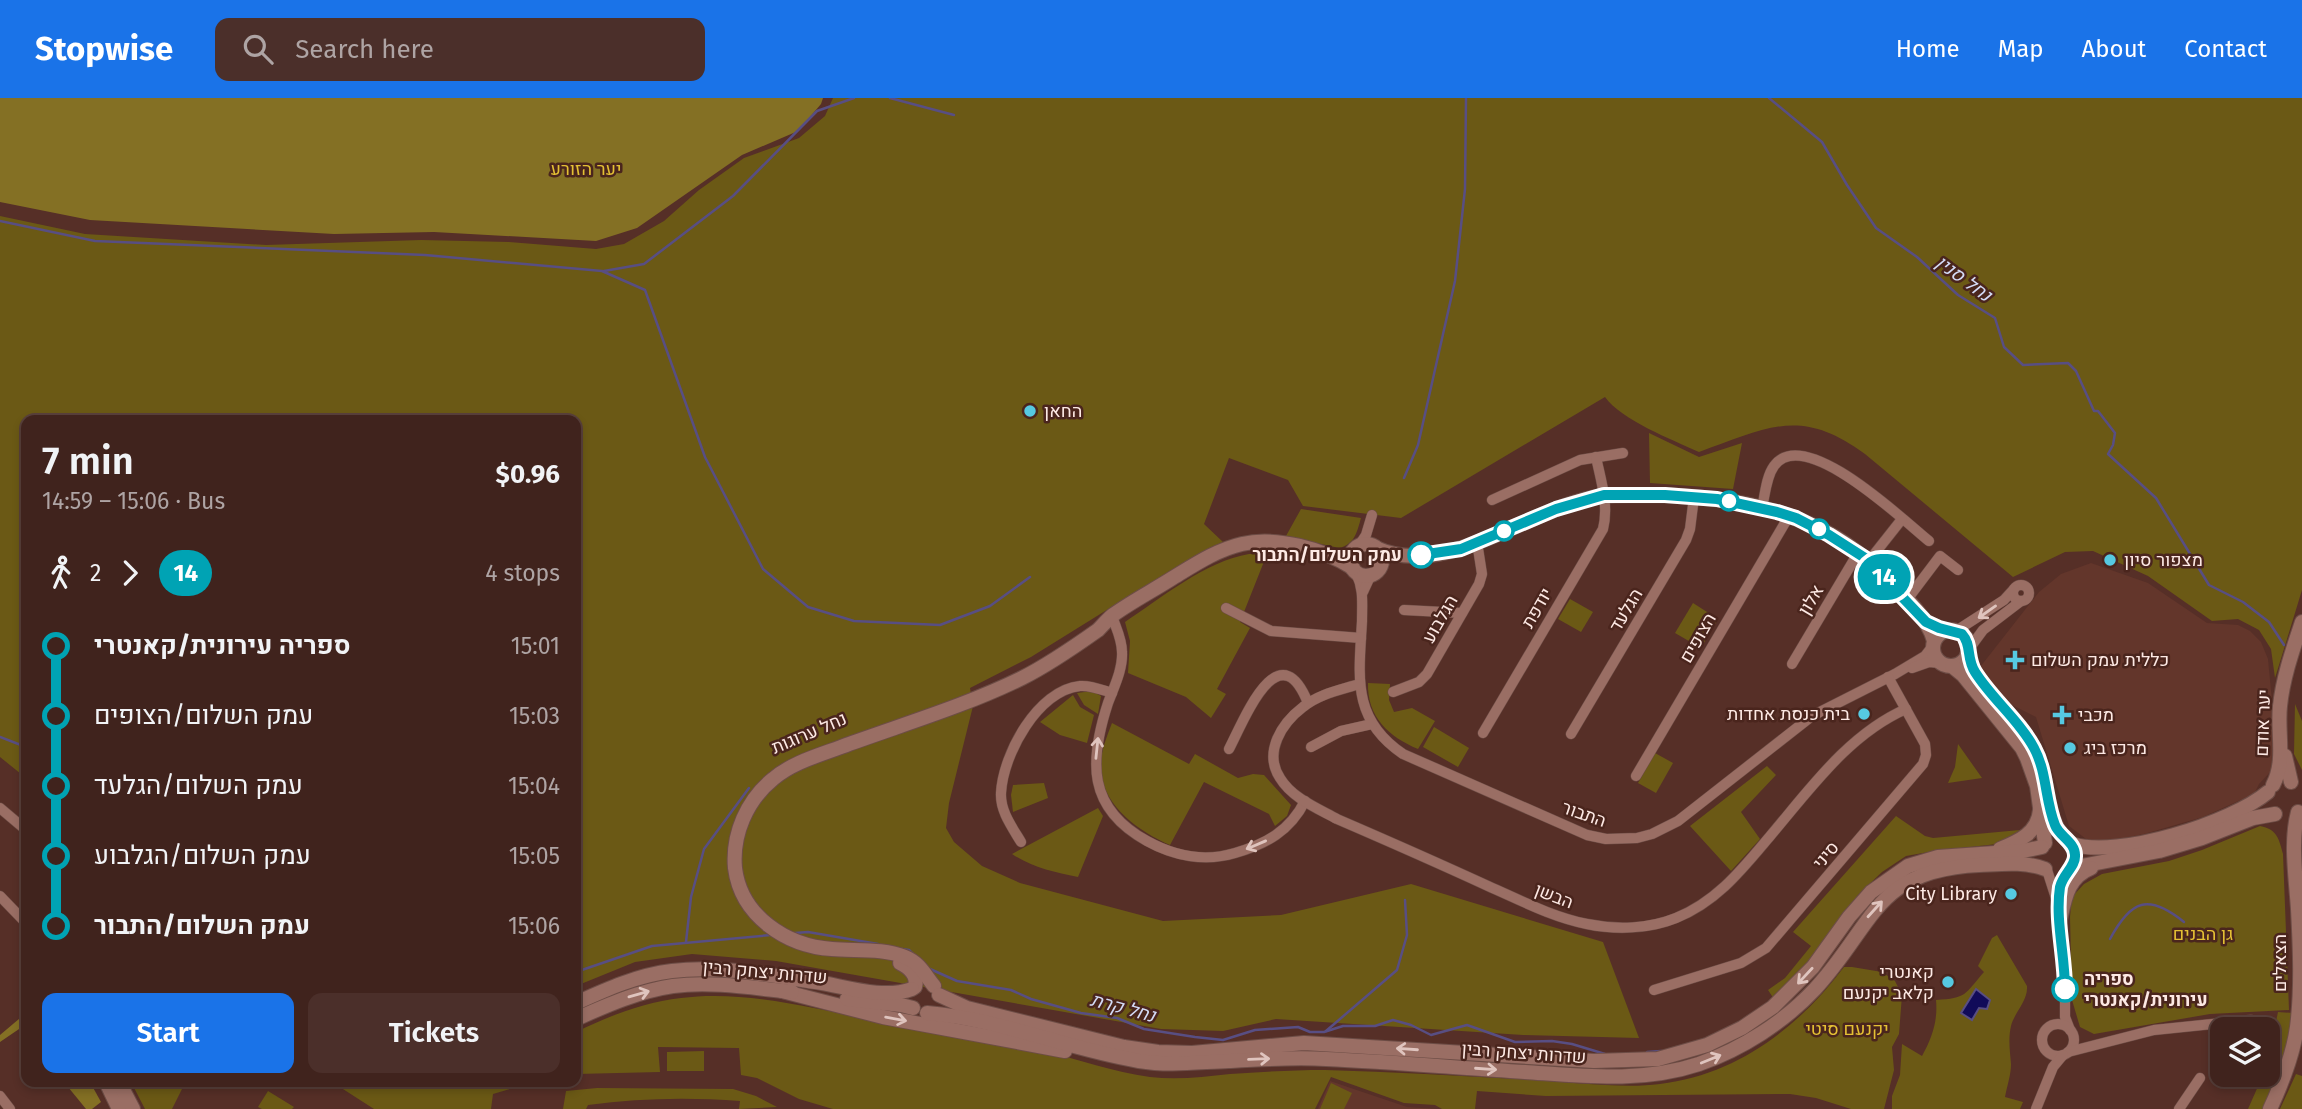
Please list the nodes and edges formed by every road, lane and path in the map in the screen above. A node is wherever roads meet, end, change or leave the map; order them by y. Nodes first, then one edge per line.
1 (1623, 453) dead end
2 (1596, 457) junction
3 (1604, 495) junction
4 (1695, 497) junction
5 (1492, 500) dead end
6 (1762, 508) junction
7 (1788, 516) junction
8 (1371, 519) dead end
9 (1902, 519) junction
10 (1929, 541) dead end
11 (1477, 542) junction
12 (1365, 548) junction
13 (1325, 555) junction
14 (1419, 555) junction
15 (1863, 558) junction
16 (1355, 570) junction
17 (1958, 570) dead end
18 (1376, 572) junction
19 (1363, 593) junction
20 (1906, 601) junction
21 (1226, 608) dead end
22 (1404, 610) dead end
23 (1462, 613) junction
24 (1112, 616) junction
25 (2302, 621) edge
26 (1926, 622) junction
27 (1951, 631) junction
28 (2302, 635) edge
29 (1361, 638) junction
30 (1933, 644) junction
31 (1968, 652) junction
32 (1792, 664) dead end
33 (1946, 664) junction
34 (1892, 675) junction
35 (1359, 684) junction
36 (1393, 692) dead end
37 (1112, 693) junction
38 (1308, 704) junction
39 (1906, 709) junction
40 (1371, 724) junction
41 (1483, 733) dead end
42 (1571, 734) dead end
43 (1311, 747) dead end
44 (1229, 749) dead end
45 (1636, 776) dead end
46 (2297, 785) edge
47 (2270, 789) junction
48 (1305, 801) junction
49 (2040, 805) junction
50 (0, 808) edge
51 (2300, 808) edge
52 (2278, 815) junction
53 (21, 826) edge
54 (1021, 842) dead end
55 (2069, 842) junction
56 (2043, 845) junction
57 (1993, 852) junction
58 (2295, 855) junction
59 (2110, 861) junction
60 (2046, 869) junction
61 (2068, 870) junction
62 (0, 896) edge
63 (2060, 914) junction
64 (21, 918) edge
65 (913, 988) junction
66 (1654, 990) dead end
67 (2065, 990) junction
68 (782, 991) junction
69 (937, 991) junction
70 (581, 1001) edge
71 (920, 1010) junction
72 (581, 1017) edge
73 (2210, 1024) edge
74 (2049, 1027) junction
75 (2071, 1032) junction
76 (2101, 1042) junction
77 (2046, 1051) junction
78 (2066, 1054) junction
79 (1140, 1061) junction
80 (2200, 1078) dead end
81 (2045, 1085) junction
82 (108, 1087) edge
83 (121, 1087) edge
84 (0, 1096) edge
85 (10, 1109) edge
86 (119, 1109) edge
87 (133, 1109) edge
88 (2036, 1109) edge
89 (2179, 1109) edge
90 (2270, 1109) edge

1 - 2 street
2 - 3 street, יודפת
2 - 5 street
3 - 4 main road
3 - 11 main road
3 - 41 street, יודפת
4 - 6 main road
4 - 42 street, הגלעד
6 - 7 main road
6 - 9 street
7 - 15 main road
7 - 45 street, הצופים
8 - 12 street
9 - 10 street
9 - 15 street, אלון
11 - 14 main road
11 - 23 street, הגלבוע
12 - 13 main road, נחל ערוגות
12 - 14 main road, נחל ערוגות
12 - 16 main road
12 - 18 main road
13 - 16 main road, נחל ערוגות
13 - 24 main road, נחל ערוגות
14 - 18 main road
15 - 20 main road
15 - 32 street, אלון
16 - 18 main road
16 - 19 street, התבור
17 - 20 street
18 - 19 street, התבור
19 - 29 street, התבור
20 - 26 main road
21 - 29 street
22 - 23 street
23 - 36 street, הגלבוע
24 - 37 street
24 - 65 main road, נחל ערוגות
24 - 69 main road, נחל ערוגות
25 - 47 main road, יער אודם
26 - 27 main road
26 - 30 main road
27 - 30 main road
27 - 31 main road
31 -> 27 street
28 - 46 main road, יער אודם
29 - 35 street, התבור
30 - 33 main road
30 - 34 street, התבור
31 - 33 main road
31 - 55 main road
33 - 34 street, התבור
33 - 49 main road
34 - 39 street, סיני
34 - 40 street, התבור
35 - 38 street, הבשן
35 - 40 street, התבור
48 -> 37 street
37 - 54 street
38 - 44 street
38 - 48 street, הבשן
39 - 48 street, הבשן
39 - 66 street, סיני
40 - 43 street
46 - 47 main road
47 - 52 main road, הצאלים
47 - 55 main road
49 - 56 main road
49 - 57 main road
50 - 53 street
51 - 52 main road
51 - 58 main road, הצאלים
52 - 58 main road, הצאלים
52 - 59 main road
55 - 56 main road
55 - 61 main road
56 - 57 main road, שדרות יצחק רבין
56 - 60 main road
57 -> 69 main road, שדרות יצחק רבין
58 - 90 main road, הצאלים
59 - 61 main road
59 - 63 main road
60 - 61 main road
60 - 63 street
79 -> 60 main road, שדרות יצחק רבין
61 - 63 street
62 - 64 street
63 - 67 street
65 - 69 main road
65 - 70 main road, שדרות יצחק רבין
65 - 71 main road
67 - 74 street
67 - 75 street
68 - 71 main road, שדרות יצחק רבין
72 -> 68 main road, שדרות יצחק רבין
68 -> 79 main road
69 - 71 main road
71 - 79 main road, שדרות יצחק רבין
73 - 76 street
74 - 75 street
74 - 77 street
75 - 76 street
75 - 78 street
76 - 78 street
77 - 78 street
77 - 81 street
78 - 81 street
80 - 89 street
81 - 88 street
82 - 86 main road
83 - 87 main road
84 - 85 street

